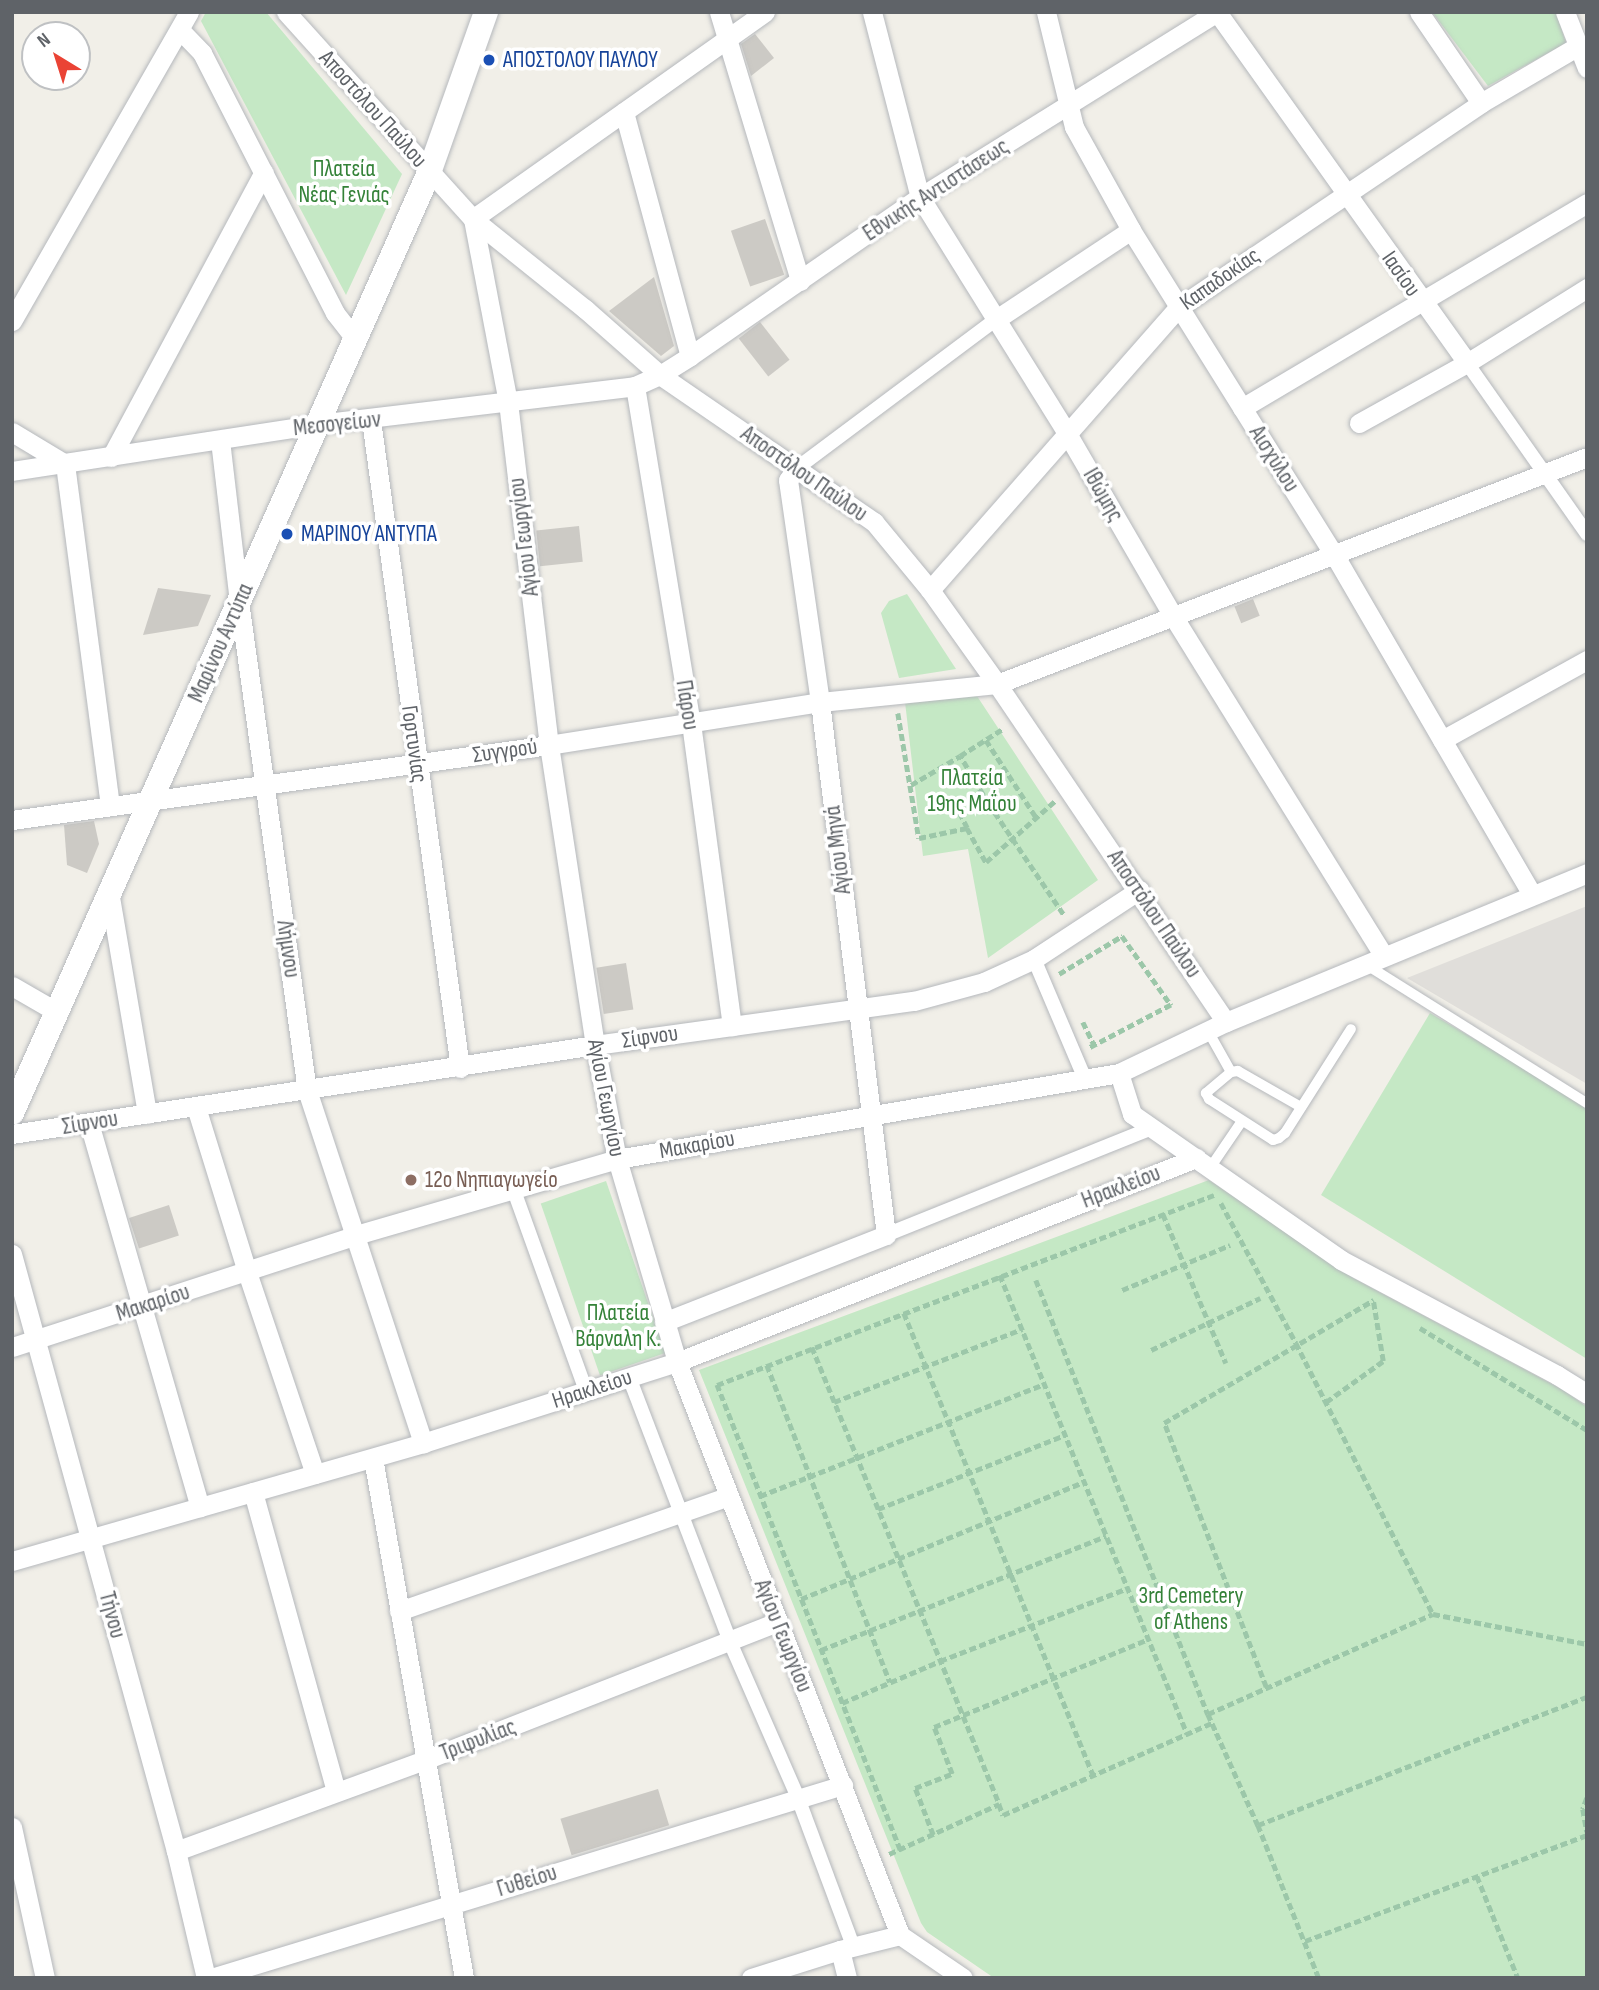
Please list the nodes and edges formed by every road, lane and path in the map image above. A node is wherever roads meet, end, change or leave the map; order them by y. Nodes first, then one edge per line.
1 (189, 12) edge
2 (286, 12) edge
3 (485, 12) edge
4 (719, 12) edge
5 (765, 12) edge
6 (872, 12) edge
7 (1046, 12) edge
8 (1217, 12) edge
9 (1419, 12) edge
10 (1566, 12) edge
11 (180, 30) junction
12 (726, 39) junction
13 (1578, 46) junction
14 (1587, 68) edge
15 (1481, 103) junction
16 (1068, 106) junction
17 (625, 112) junction
18 (264, 172) junction
19 (429, 173) junction
20 (1345, 192) junction
21 (919, 197) junction
22 (1587, 203) edge
23 (473, 219) junction
24 (1131, 230) junction
25 (800, 281) junction
26 (1587, 288) edge
27 (1420, 301) junction
28 (1179, 307) junction
29 (995, 320) junction
30 (12, 321) edge
31 (355, 339) junction
32 (690, 356) junction
33 (1467, 363) junction
34 (660, 375) junction
35 (635, 386) junction
36 (508, 402) junction
37 (1242, 408) junction
38 (371, 420) junction
39 (318, 424) junction
40 (1359, 424) dead end
41 (12, 432) edge
42 (1068, 435) junction
43 (220, 440) junction
44 (111, 457) junction
45 (1587, 457) edge
46 (65, 464) junction
47 (796, 469) junction
48 (12, 471) edge
49 (1542, 474) junction
50 (1587, 534) edge
51 (1335, 556) junction
52 (930, 590) junction
53 (239, 601) junction
54 (1173, 616) junction
55 (1587, 660) edge
56 (997, 684) junction
57 (894, 695) junction
58 (820, 702) junction
59 (1020, 718) junction
60 (691, 723) junction
61 (986, 740) junction
62 (1442, 740) junction
63 (549, 745) junction
64 (960, 756) junction
65 (417, 763) junction
66 (266, 784) junction
67 (911, 785) junction
68 (1069, 789) junction
69 (983, 795) junction
70 (152, 799) junction
71 (110, 806) junction
72 (1036, 817) junction
73 (12, 820) edge
74 (967, 828) junction
75 (1011, 840) junction
76 (1587, 873) edge
77 (1139, 890) junction
78 (1532, 895) junction
79 (110, 897) junction
80 (1075, 931) junction
81 (1384, 956) junction
82 (1034, 960) junction
83 (1365, 964) junction
84 (1065, 985) dead end
85 (12, 986) edge
86 (857, 1008) junction
87 (1077, 1009) dead end
88 (57, 1012) junction
89 (1226, 1022) junction
90 (732, 1026) junction
91 (1351, 1029) dead end
92 (1208, 1031) junction
93 (595, 1045) junction
94 (1094, 1045) junction
95 (1076, 1055) junction
96 (460, 1068) junction
97 (1231, 1072) junction
98 (1119, 1073) junction
99 (1085, 1079) junction
100 (307, 1090) junction
101 (1587, 1102) edge
102 (196, 1107) junction
103 (1301, 1107) junction
104 (12, 1113) edge
105 (147, 1114) junction
106 (870, 1114) junction
107 (1242, 1121) junction
108 (89, 1123) junction
109 (1152, 1128) junction
110 (12, 1134) edge
111 (617, 1159) junction
112 (1203, 1163) junction
113 (513, 1188) junction
114 (1163, 1214) junction
115 (356, 1235) junction
116 (886, 1235) junction
117 (1230, 1245) dead end
118 (12, 1254) edge
119 (247, 1272) junction
120 (1000, 1275) junction
121 (1036, 1280) dead end
122 (1122, 1290) dead end
123 (1260, 1298) dead end
124 (1373, 1299) junction
125 (142, 1307) junction
126 (1385, 1307) dead end
127 (904, 1313) junction
128 (1208, 1321) junction
129 (1409, 1321) dead end
130 (664, 1322) junction
131 (1022, 1329) junction
132 (35, 1340) junction
133 (1296, 1343) junction
134 (12, 1347) edge
135 (812, 1347) junction
136 (1151, 1350) dead end
137 (677, 1362) junction
138 (1226, 1363) dead end
139 (767, 1365) junction
140 (925, 1366) junction
141 (629, 1377) junction
142 (1045, 1384) junction
143 (586, 1391) junction
144 (1587, 1394) edge
145 (834, 1402) junction
146 (1326, 1402) junction
147 (949, 1422) junction
148 (1587, 1430) edge
149 (1065, 1435) junction
150 (424, 1443) junction
151 (373, 1458) junction
152 (858, 1459) junction
153 (970, 1473) junction
154 (316, 1474) junction
155 (810, 1476) junction
156 (1084, 1482) junction
157 (253, 1492) junction
158 (729, 1496) junction
159 (760, 1496) junction
160 (200, 1507) junction
161 (878, 1509) junction
162 (682, 1514) junction
163 (990, 1522) junction
164 (1107, 1536) junction
165 (91, 1538) junction
166 (899, 1560) junction
167 (12, 1561) edge
168 (1011, 1575) junction
169 (850, 1579) junction
170 (1128, 1588) junction
171 (801, 1599) junction
172 (399, 1611) junction
173 (920, 1611) junction
174 (1433, 1614) junction
175 (777, 1622) junction
176 (1032, 1626) junction
177 (871, 1631) junction
178 (1149, 1639) junction
179 (730, 1642) junction
180 (1587, 1644) edge
181 (821, 1650) junction
182 (940, 1661) junction
183 (1054, 1678) junction
184 (890, 1682) junction
185 (1266, 1687) junction
186 (1587, 1697) edge
187 (842, 1703) junction
188 (1208, 1714) junction
189 (963, 1716) junction
190 (1212, 1723) junction
191 (1187, 1734) junction
192 (425, 1760) junction
193 (1094, 1777) junction
194 (843, 1785) junction
195 (336, 1792) junction
196 (798, 1798) junction
197 (1587, 1798) edge
198 (999, 1804) junction
199 (1258, 1825) junction
200 (12, 1828) edge
201 (1587, 1833) edge
202 (933, 1835) junction
203 (15, 1849) edge
204 (176, 1851) junction
205 (1477, 1876) junction
206 (452, 1905) junction
207 (900, 1935) junction
208 (1305, 1941) junction
209 (847, 1948) junction
210 (45, 1978) edge
211 (205, 1978) edge
212 (211, 1978) edge
213 (464, 1978) edge
214 (751, 1978) edge
215 (847, 1978) edge
216 (963, 1978) edge
217 (1319, 1978) edge
218 (1518, 1978) edge

1 - 11 street
2 - 19 street, Αποστόλου Παύλου
3 - 19 street, Μαρίνου Αντύπα
4 - 12 street
5 - 12 street
6 - 21 street, Ιθώμης
7 - 16 street, Αισχύλου
8 - 16 street, Εθνικής Αντιστάσεως
8 - 20 street, Ιασίου
9 - 15 street
10 - 13 street
11 - 18 street
11 - 30 street
12 - 17 street
12 - 25 street
13 - 14 street
13 - 15 street, Καπαδοκίας
15 - 20 street, Καπαδοκίας
16 - 21 street, Εθνικής Αντιστάσεως
16 - 24 street, Αισχύλου
17 - 23 street
17 - 32 street
18 - 31 street
18 - 44 street
19 - 23 street, Αποστόλου Παύλου
19 - 31 street, Μαρίνου Αντύπα
20 - 27 street, Ιασίου
20 - 28 street, Καπαδοκίας
21 - 25 street, Εθνικής Αντιστάσεως
21 - 29 street, Ιθώμης
22 - 27 street
23 - 34 street, Αποστόλου Παύλου
23 - 36 street, Αγίου Γεωργίου
24 - 28 street, Αισχύλου
24 - 29 street
25 - 32 street, Εθνικής Αντιστάσεως
26 - 33 street
27 - 33 street, Ιασίου
27 - 37 street
28 - 37 street, Αισχύλου
28 - 42 street, Καπαδοκίας
29 - 42 street, Ιθώμης
29 - 47 street
31 - 39 street, Μαρίνου Αντύπα
32 - 34 street, Εθνικής Αντιστάσεως
33 - 40 street
33 - 49 street, Ιασίου
34 - 35 street, Μεσογείων
34 - 47 street, Αποστόλου Παύλου
35 - 36 street, Μεσογείων
35 - 60 street, Πάρου
36 - 38 street, Μεσογείων
36 - 63 street, Αγίου Γεωργίου
37 - 51 street, Αισχύλου
38 - 39 street, Μεσογείων
38 - 65 street, Γορτυνίας
39 - 43 street, Μεσογείων
39 - 53 street, Μαρίνου Αντύπα
41 - 46 street
42 - 52 street, Καπαδοκίας
42 - 54 street, Ιθώμης
43 - 44 street, Μεσογείων
43 - 53 street, Λήμνου
44 - 46 street, Μεσογείων
45 - 49 street, Συγγρού
46 - 48 street, Μεσογείων
46 - 71 street
47 - 52 street, Αποστόλου Παύλου
47 - 58 street, Αγίου Μηνά
49 - 50 street, Ιασίου
49 - 51 street, Συγγρού
51 - 54 street, Συγγρού
51 - 62 street, Αισχύλου
52 - 56 street, Αποστόλου Παύλου
53 - 66 street, Λήμνου
53 - 70 street, Μαρίνου Αντύπα
54 - 56 street, Συγγρού
54 - 81 street, Ιθώμης
55 - 62 street
56 - 57 street, Συγγρού
56 - 59 street, Αποστόλου Παύλου
57 - 58 street, Συγγρού
57 - 67 path
58 - 60 street, Συγγρού
58 - 86 street, Αγίου Μηνά
59 - 61 path
59 - 68 street, Αποστόλου Παύλου
60 - 63 street, Συγγρού
60 - 90 street, Πάρου
61 - 64 path
61 - 72 path
62 - 78 street, Αισχύλου
63 - 65 street, Συγγρού
63 - 93 street, Αγίου Γεωργίου
64 - 67 path
64 - 69 path
65 - 66 street, Συγγρού
65 - 96 street, Γορτυνίας
66 - 70 street, Συγγρού
66 - 100 street, Λήμνου
67 - 74 path
68 - 72 path
68 - 77 street, Αποστόλου Παύλου
69 - 74 path
69 - 75 path
70 - 71 street, Συγγρού
70 - 79 street, Μαρίνου Αντύπα
71 - 73 street, Συγγρού
72 - 75 path
74 - 75 path
75 - 80 path
76 - 78 street, Μακαρίου
77 - 80 street, Σίφνου
77 - 89 street, Αποστόλου Παύλου
78 - 81 street, Μακαρίου
79 - 88 street, Μαρίνου Αντύπα
79 - 105 street
80 - 82 street, Σίφνου
81 - 83 street, Μακαρίου
82 - 86 street, Σίφνου
82 - 95 street
83 - 89 street, Μακαρίου
83 - 101 lane
84 - 94 path
85 - 88 street
86 - 90 street, Σίφνου
86 - 106 street, Αγίου Μηνά
87 - 94 path
88 - 104 street, Μαρίνου Αντύπα
89 - 92 street, Μακαρίου
90 - 93 street, Σίφνου
91 - 103 lane
92 - 97 lane
92 - 98 street, Μακαρίου
93 - 96 street, Σίφνου
93 - 111 street, Αγίου Γεωργίου
94 - 95 path
95 - 99 street
96 - 100 street, Σίφνου
97 - 103 lane
97 - 107 lane
98 - 99 street, Μακαρίου
98 - 109 street
99 - 106 street, Μακαρίου
100 - 102 street, Σίφνου
100 - 115 street, Λήμνου
102 - 105 street, Σίφνου
102 - 119 street
103 - 107 lane
105 - 108 street, Σίφνου
106 - 111 street, Μακαρίου
106 - 116 street, Αγίου Μηνά
107 - 112 lane
108 - 110 street, Σίφνου
108 - 125 street
109 - 112 street
109 - 116 street
111 - 113 street, Μακαρίου
111 - 130 street, Αγίου Γεωργίου
112 - 137 street, Ηρακλείου
112 - 144 street
113 - 115 street, Μακαρίου
113 - 143 street
114 - 120 path
114 - 128 path
114 - 133 path
115 - 119 street, Μακαρίου
115 - 150 street, Λήμνου
116 - 130 street
117 - 122 path
118 - 132 street, Τήνου
119 - 125 street, Μακαρίου
119 - 154 street
120 - 127 path
120 - 131 path
121 - 188 path
123 - 128 path
124 - 126 path
124 - 133 path
124 - 146 path
125 - 132 street, Μακαρίου
125 - 160 street
127 - 135 path
127 - 140 path
128 - 136 path
128 - 138 path
129 - 148 path
130 - 137 street, Αγίου Γεωργίου
131 - 140 path
131 - 142 path
132 - 134 street, Μακαρίου
132 - 165 street, Τήνου
133 - 146 path
133 - 185 path
135 - 139 path
135 - 145 path
137 - 141 street, Ηρακλείου
137 - 158 street, Αγίου Γεωργίου
139 - 155 path
139 - 159 path
140 - 145 path
140 - 147 path
141 - 143 street, Ηρακλείου
141 - 162 street
142 - 147 path
142 - 149 path
143 - 150 street, Ηρακλείου
145 - 152 path
146 - 174 path
147 - 152 path
147 - 153 path
149 - 153 path
149 - 156 path
150 - 151 street, Ηρακλείου
151 - 154 street, Ηρακλείου
151 - 172 street
152 - 155 path
152 - 161 path
153 - 161 path
153 - 163 path
154 - 157 street, Ηρακλείου
155 - 159 path
155 - 169 path
156 - 163 path
156 - 164 path
157 - 160 street, Ηρακλείου
157 - 195 street
158 - 162 street
158 - 175 street, Αγίου Γεωργίου
159 - 171 path
160 - 165 street, Ηρακλείου
161 - 166 path
162 - 172 street
162 - 179 street
163 - 166 path
163 - 168 path
164 - 168 path
164 - 170 path
165 - 167 street, Ηρακλείου
165 - 204 street, Τήνου
166 - 169 path
166 - 173 path
168 - 173 path
168 - 176 path
169 - 171 path
169 - 177 path
170 - 176 path
170 - 178 path
171 - 181 path
172 - 192 street
173 - 177 path
173 - 182 path
174 - 180 path
174 - 185 path
175 - 179 street, Τριφυλίας
175 - 194 street, Αγίου Γεωργίου
176 - 182 path
176 - 183 path
177 - 181 path
177 - 184 path
178 - 183 path
178 - 191 path
179 - 192 street, Τριφυλίας
179 - 196 street
181 - 187 path
182 - 184 path
182 - 189 path
183 - 189 path
183 - 193 path
184 - 187 path
185 - 188 path
186 - 199 path
187 - 202 path
188 - 190 path
189 - 198 path
189 - 202 path
190 - 191 path
190 - 199 path
191 - 193 path
192 - 195 street, Τριφυλίας
192 - 206 street
193 - 198 path
194 - 196 street, Γυθείου
194 - 207 street, Αγίου Γεωργίου
195 - 204 street, Τριφυλίας
196 - 206 street, Γυθείου
196 - 209 street
197 - 201 path
198 - 202 path
199 - 208 path
200 - 203 street
201 - 205 path
203 - 210 street
204 - 211 street, Τήνου
205 - 208 path
205 - 218 path
206 - 212 street, Γυθείου
206 - 213 street
207 - 209 street
207 - 216 street
208 - 217 path
209 - 214 street
209 - 215 street

